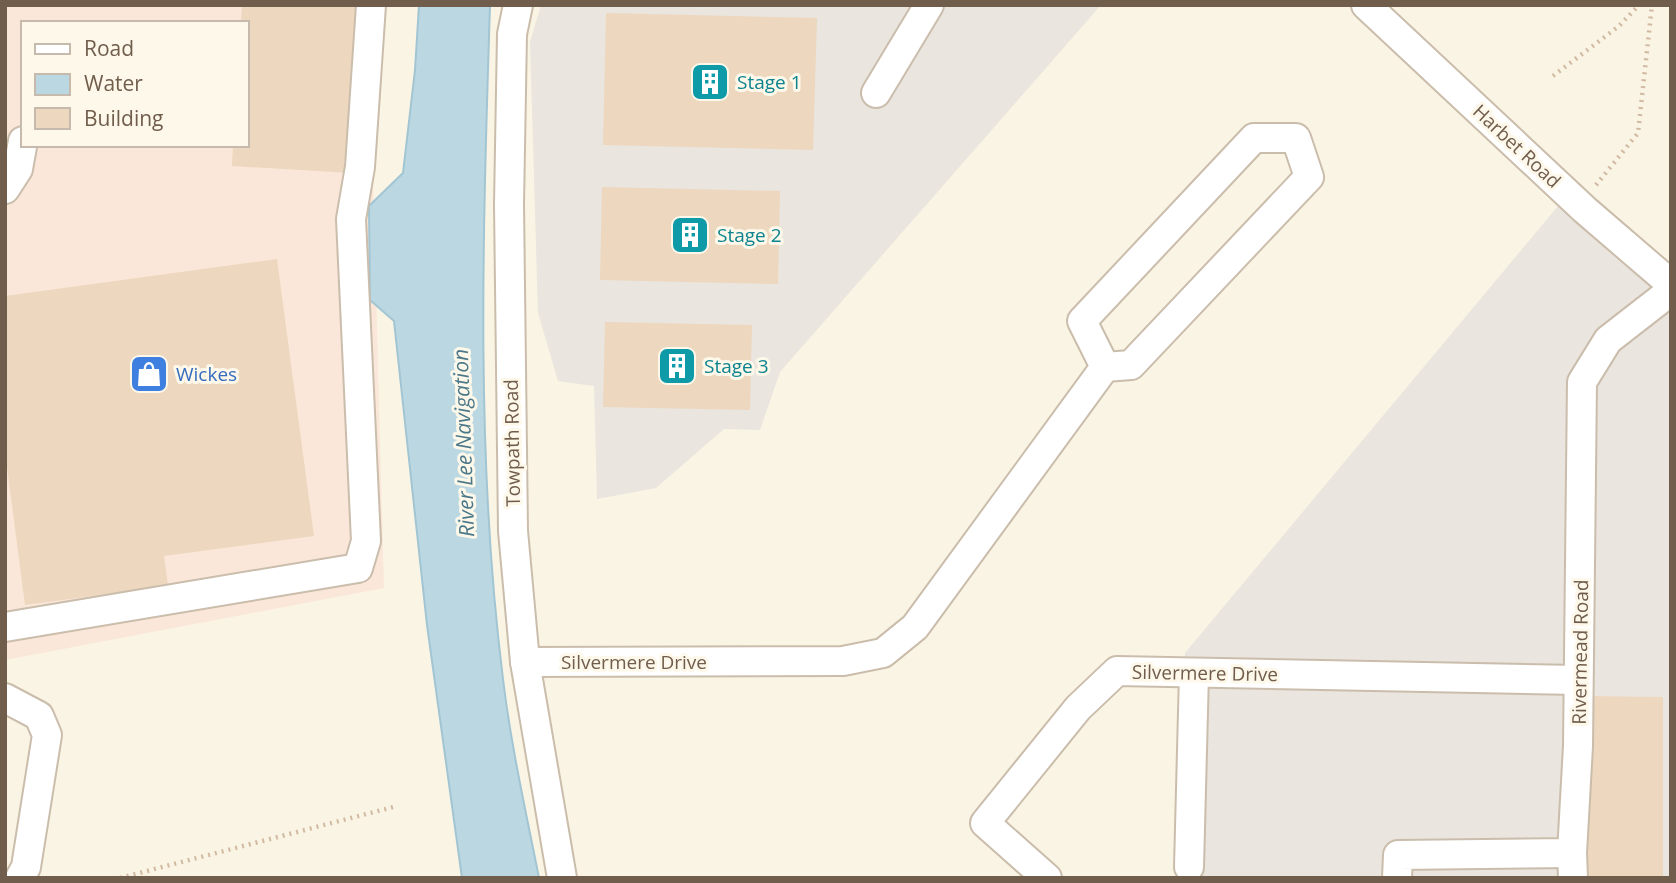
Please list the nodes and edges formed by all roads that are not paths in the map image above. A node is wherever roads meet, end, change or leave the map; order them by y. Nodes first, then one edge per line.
1 (371, 5) edge
2 (518, 5) edge
3 (929, 5) edge
4 (1366, 5) edge
5 (876, 93) dead end
6 (22, 147) edge
7 (5, 189) edge
8 (1671, 284) edge
9 (1671, 291) edge
10 (1105, 367) junction
11 (6, 620) edge
12 (525, 662) junction
13 (1194, 673) junction
14 (1577, 680) junction
15 (5, 698) edge
16 (1573, 865) edge
17 (1189, 867) dead end
18 (20, 878) edge
19 (562, 878) edge
20 (1048, 878) edge
21 (1397, 878) edge

1 - 11 street
2 - 12 street, Towpath Road
3 - 5 street
4 - 8 street, Harbet Road
6 - 7 street
9 - 14 street, Rivermead Road
10 - 10 street
10 - 12 street, Silvermere Drive
12 - 19 street, Towpath Road
13 - 14 street, Silvermere Drive
13 - 17 street
13 - 20 street, Silvermere Drive
14 - 16 street, Rivermead Road
15 - 18 street
16 - 21 street, Rivermead Road

